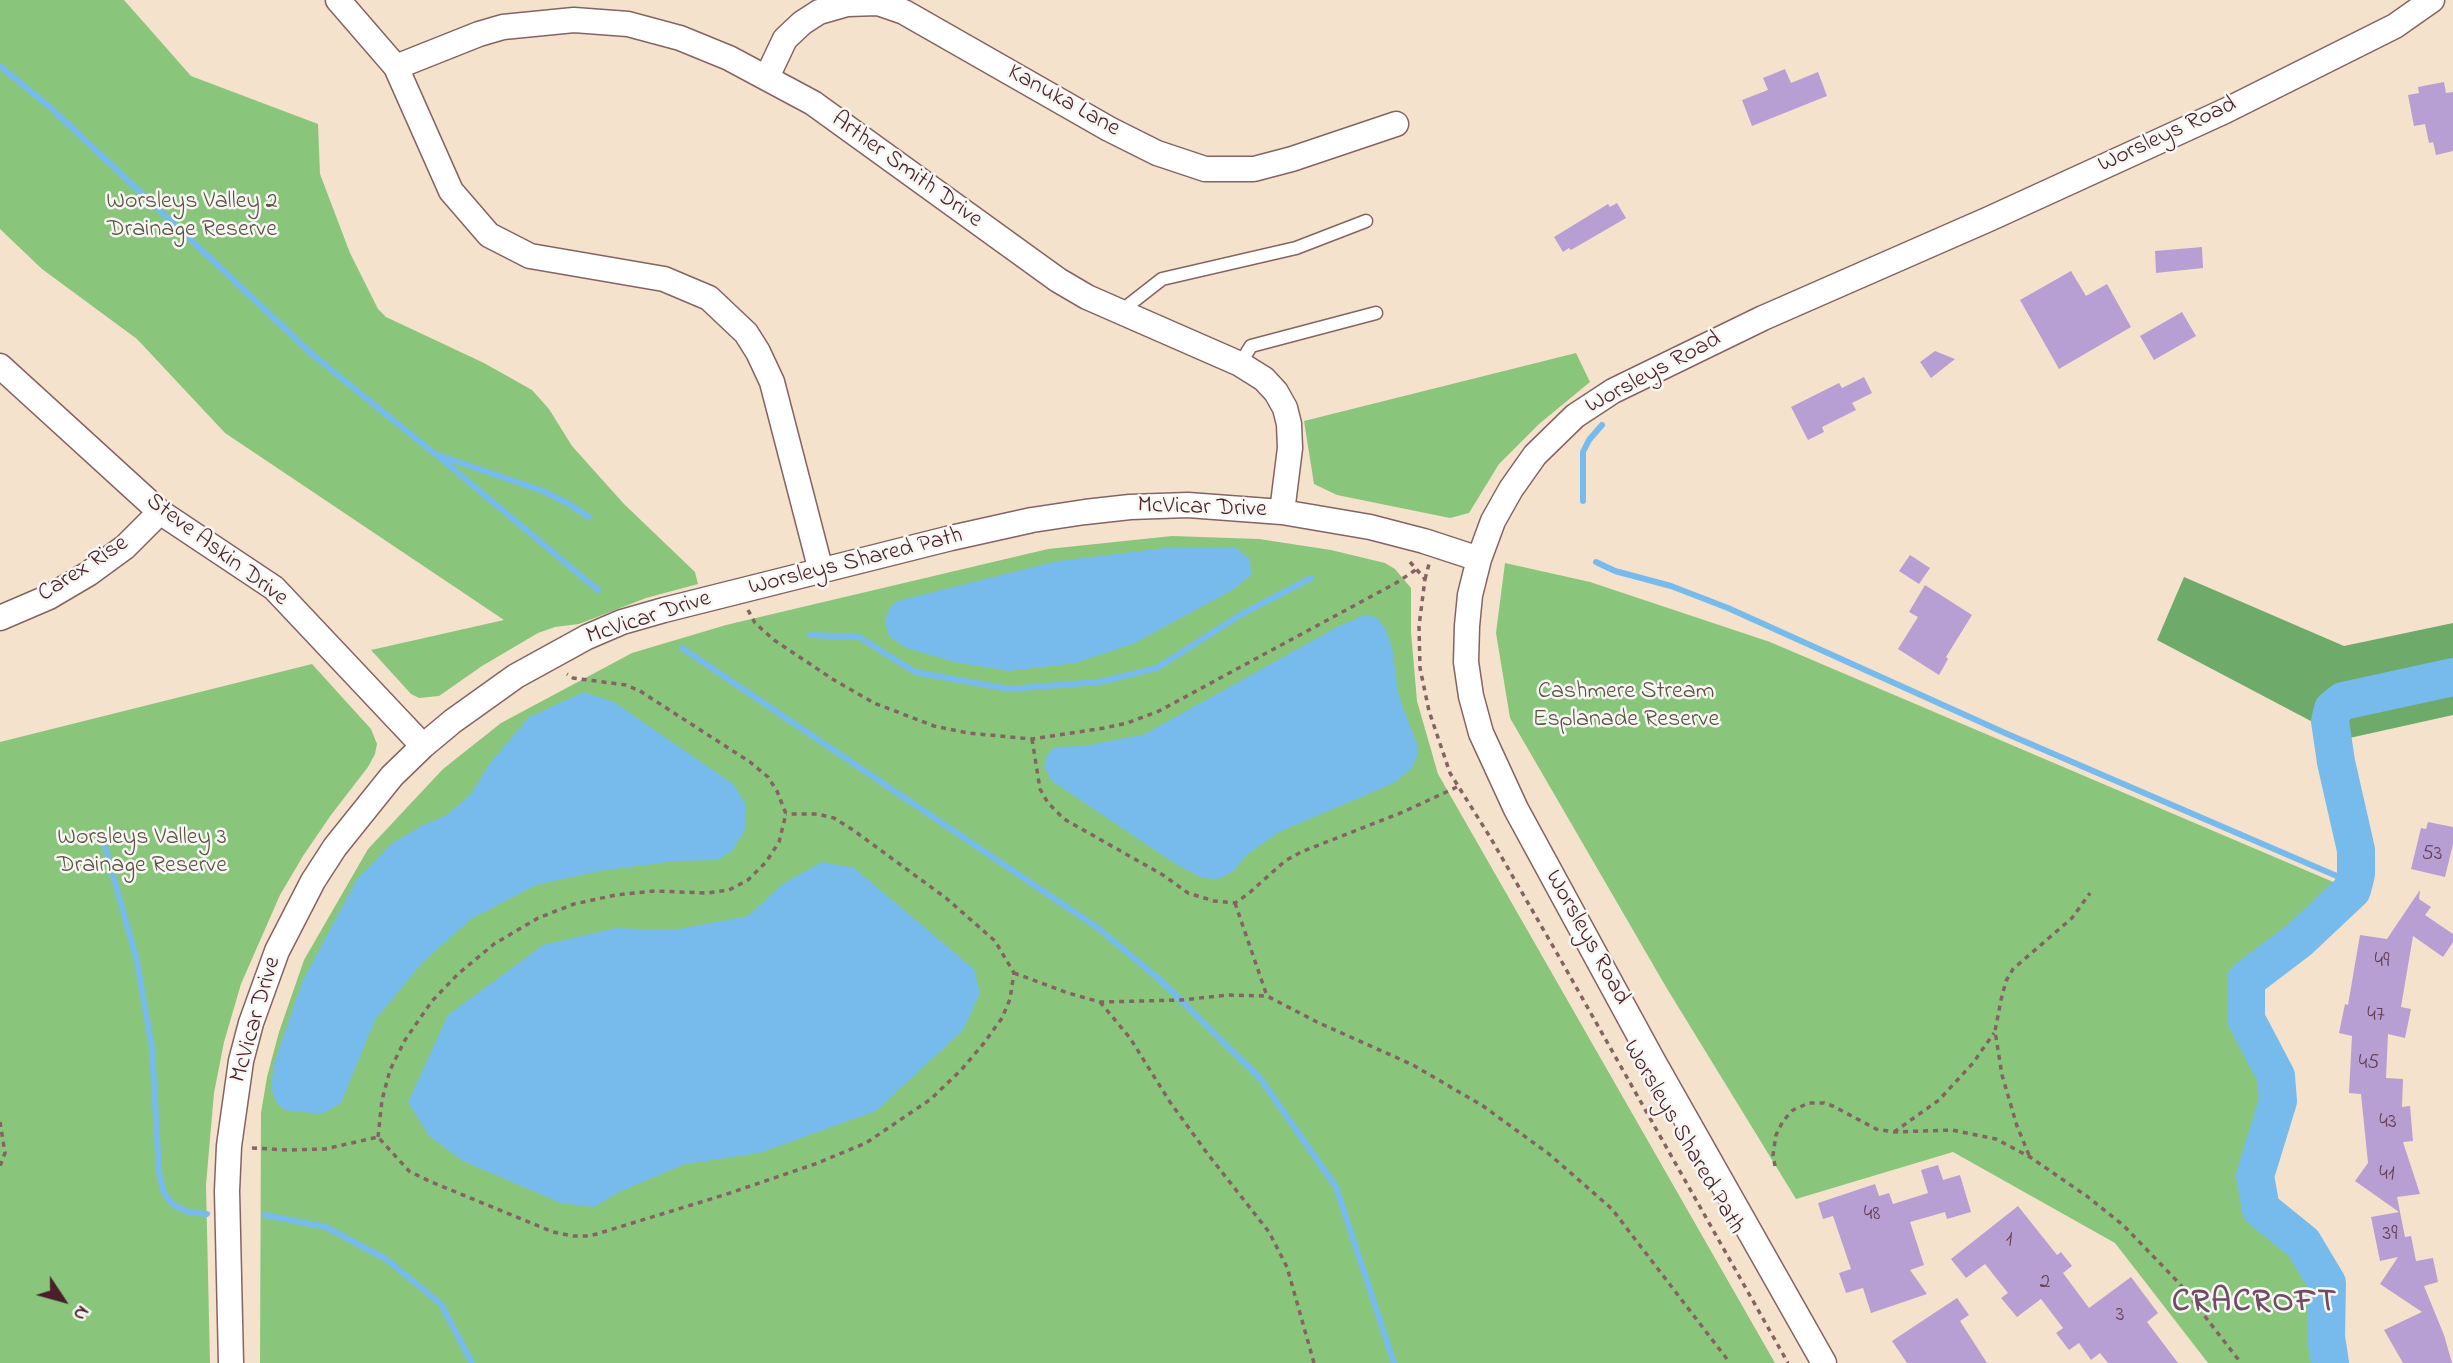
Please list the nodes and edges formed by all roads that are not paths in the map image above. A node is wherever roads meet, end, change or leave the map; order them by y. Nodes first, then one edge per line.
1 (338, 0) edge
2 (2432, 0) edge
3 (847, 2) edge
4 (396, 67) junction
5 (767, 77) junction
6 (1396, 124) dead end
7 (1366, 221) dead end
8 (1376, 313) dead end
9 (1125, 314) junction
10 (1240, 364) junction
11 (0, 366) edge
12 (160, 512) junction
13 (1282, 512) junction
14 (1479, 559) junction
15 (821, 571) junction
16 (0, 618) edge
17 (423, 746) junction
18 (231, 1363) edge
19 (1824, 1363) edge

1 - 4 street
2 - 14 street, Worsleys Road
3 - 5 street, Kanuka Lane
3 - 6 street, Kanuka Lane
4 - 5 street, Arther Smith Drive
4 - 15 street
5 - 9 street, Arther Smith Drive
7 - 9 lane
8 - 10 lane
9 - 10 street, Arther Smith Drive
10 - 13 street, Arther Smith Drive
11 - 12 street, Steve Askin Drive
12 - 16 street, Carex Rise
12 - 17 street, Steve Askin Drive
13 - 14 street, McVicar Drive
13 - 15 street, McVicar Drive
14 - 19 street, Worsleys Road
15 - 17 street, McVicar Drive
17 - 18 street, McVicar Drive

